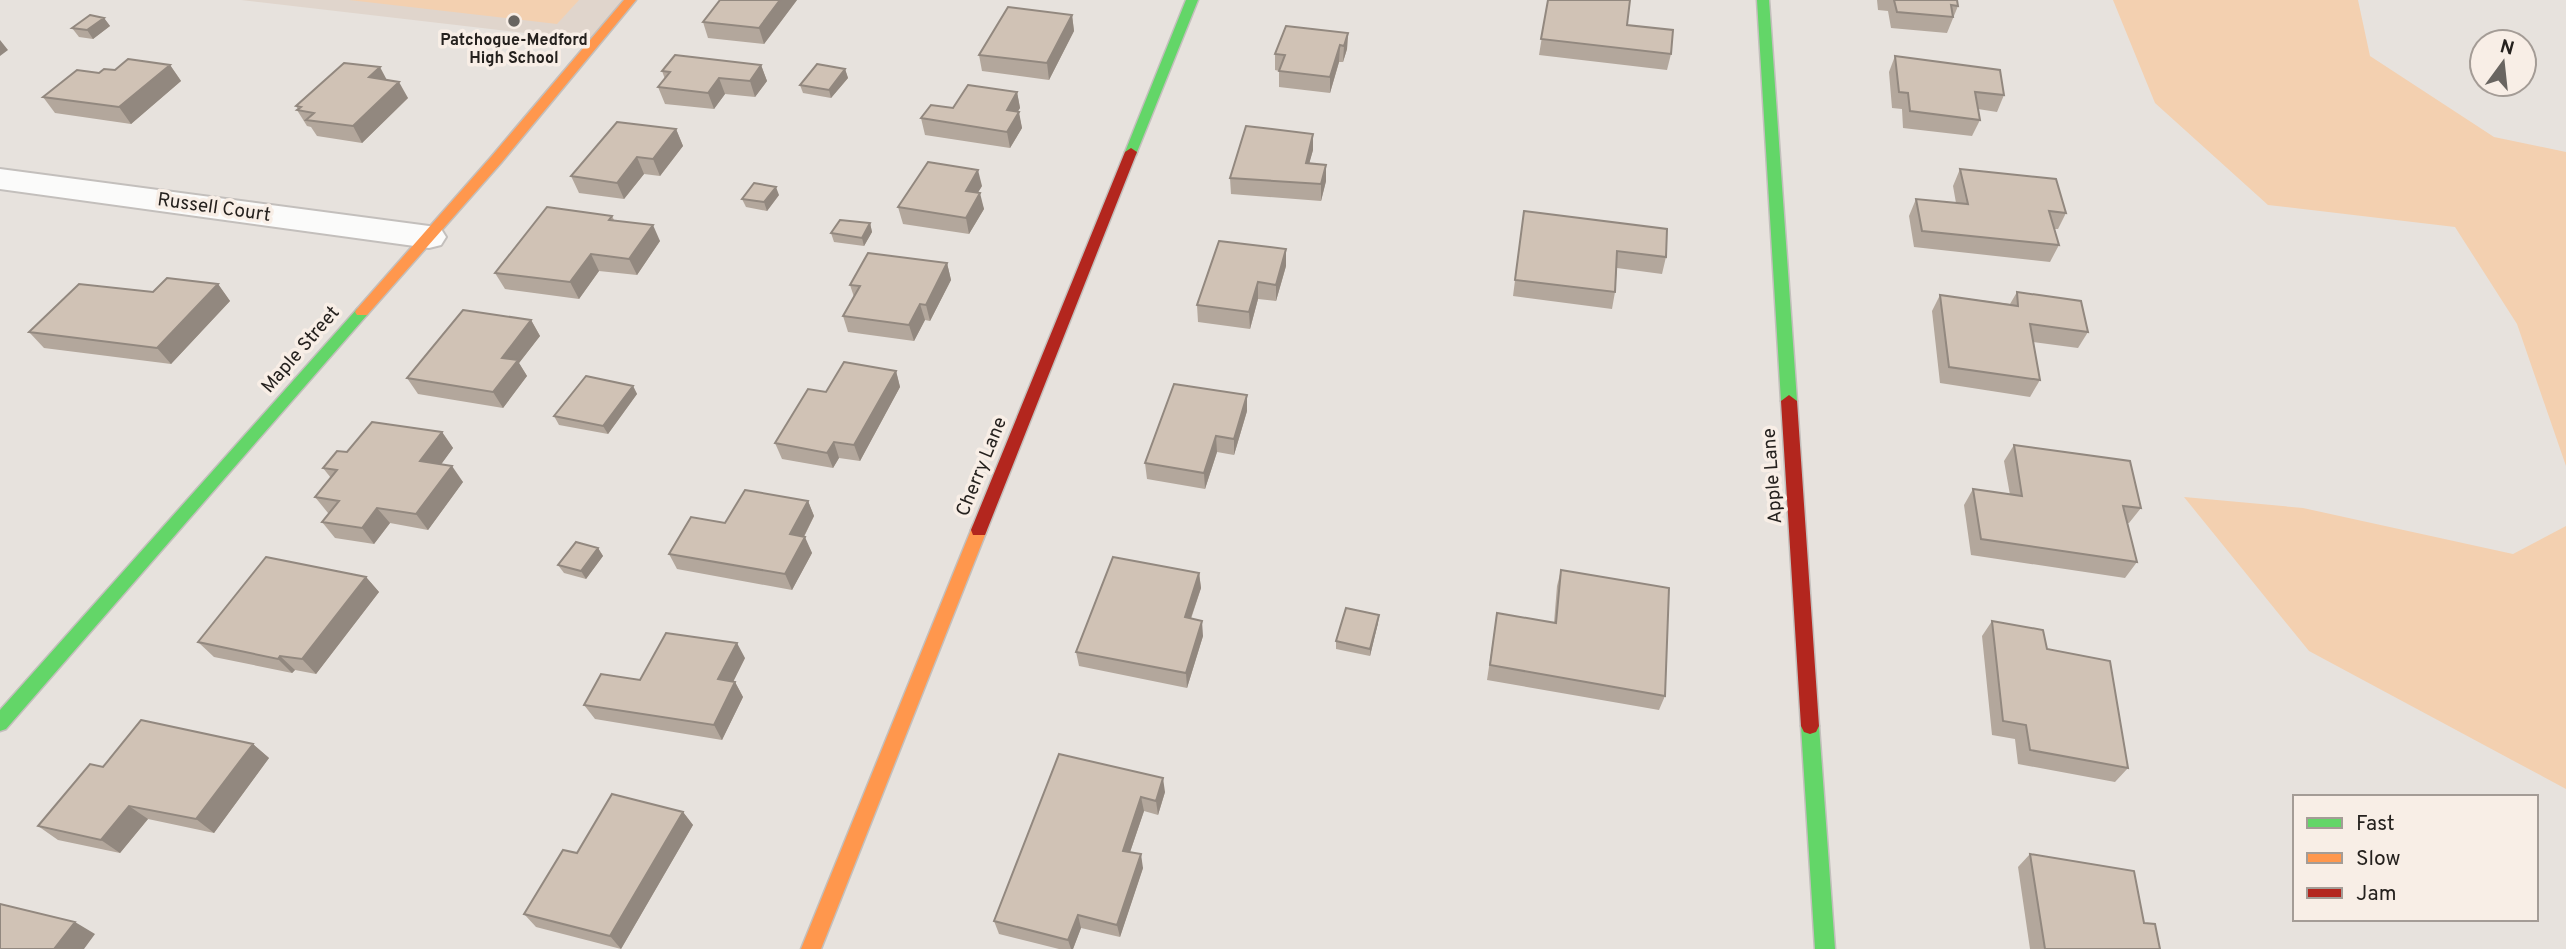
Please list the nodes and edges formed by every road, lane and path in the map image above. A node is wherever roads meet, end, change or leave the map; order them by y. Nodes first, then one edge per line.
1 (630, 0) edge
2 (1192, 0) edge
3 (1763, 0) edge
4 (0, 179) edge
5 (429, 237) junction
6 (0, 723) edge
7 (811, 949) edge
8 (1825, 949) edge

1 - 5 street, Maple Street
2 - 7 street, Cherry Lane
3 - 8 street, Apple Lane
4 - 5 street, Russell Court
5 - 6 street, Maple Street

